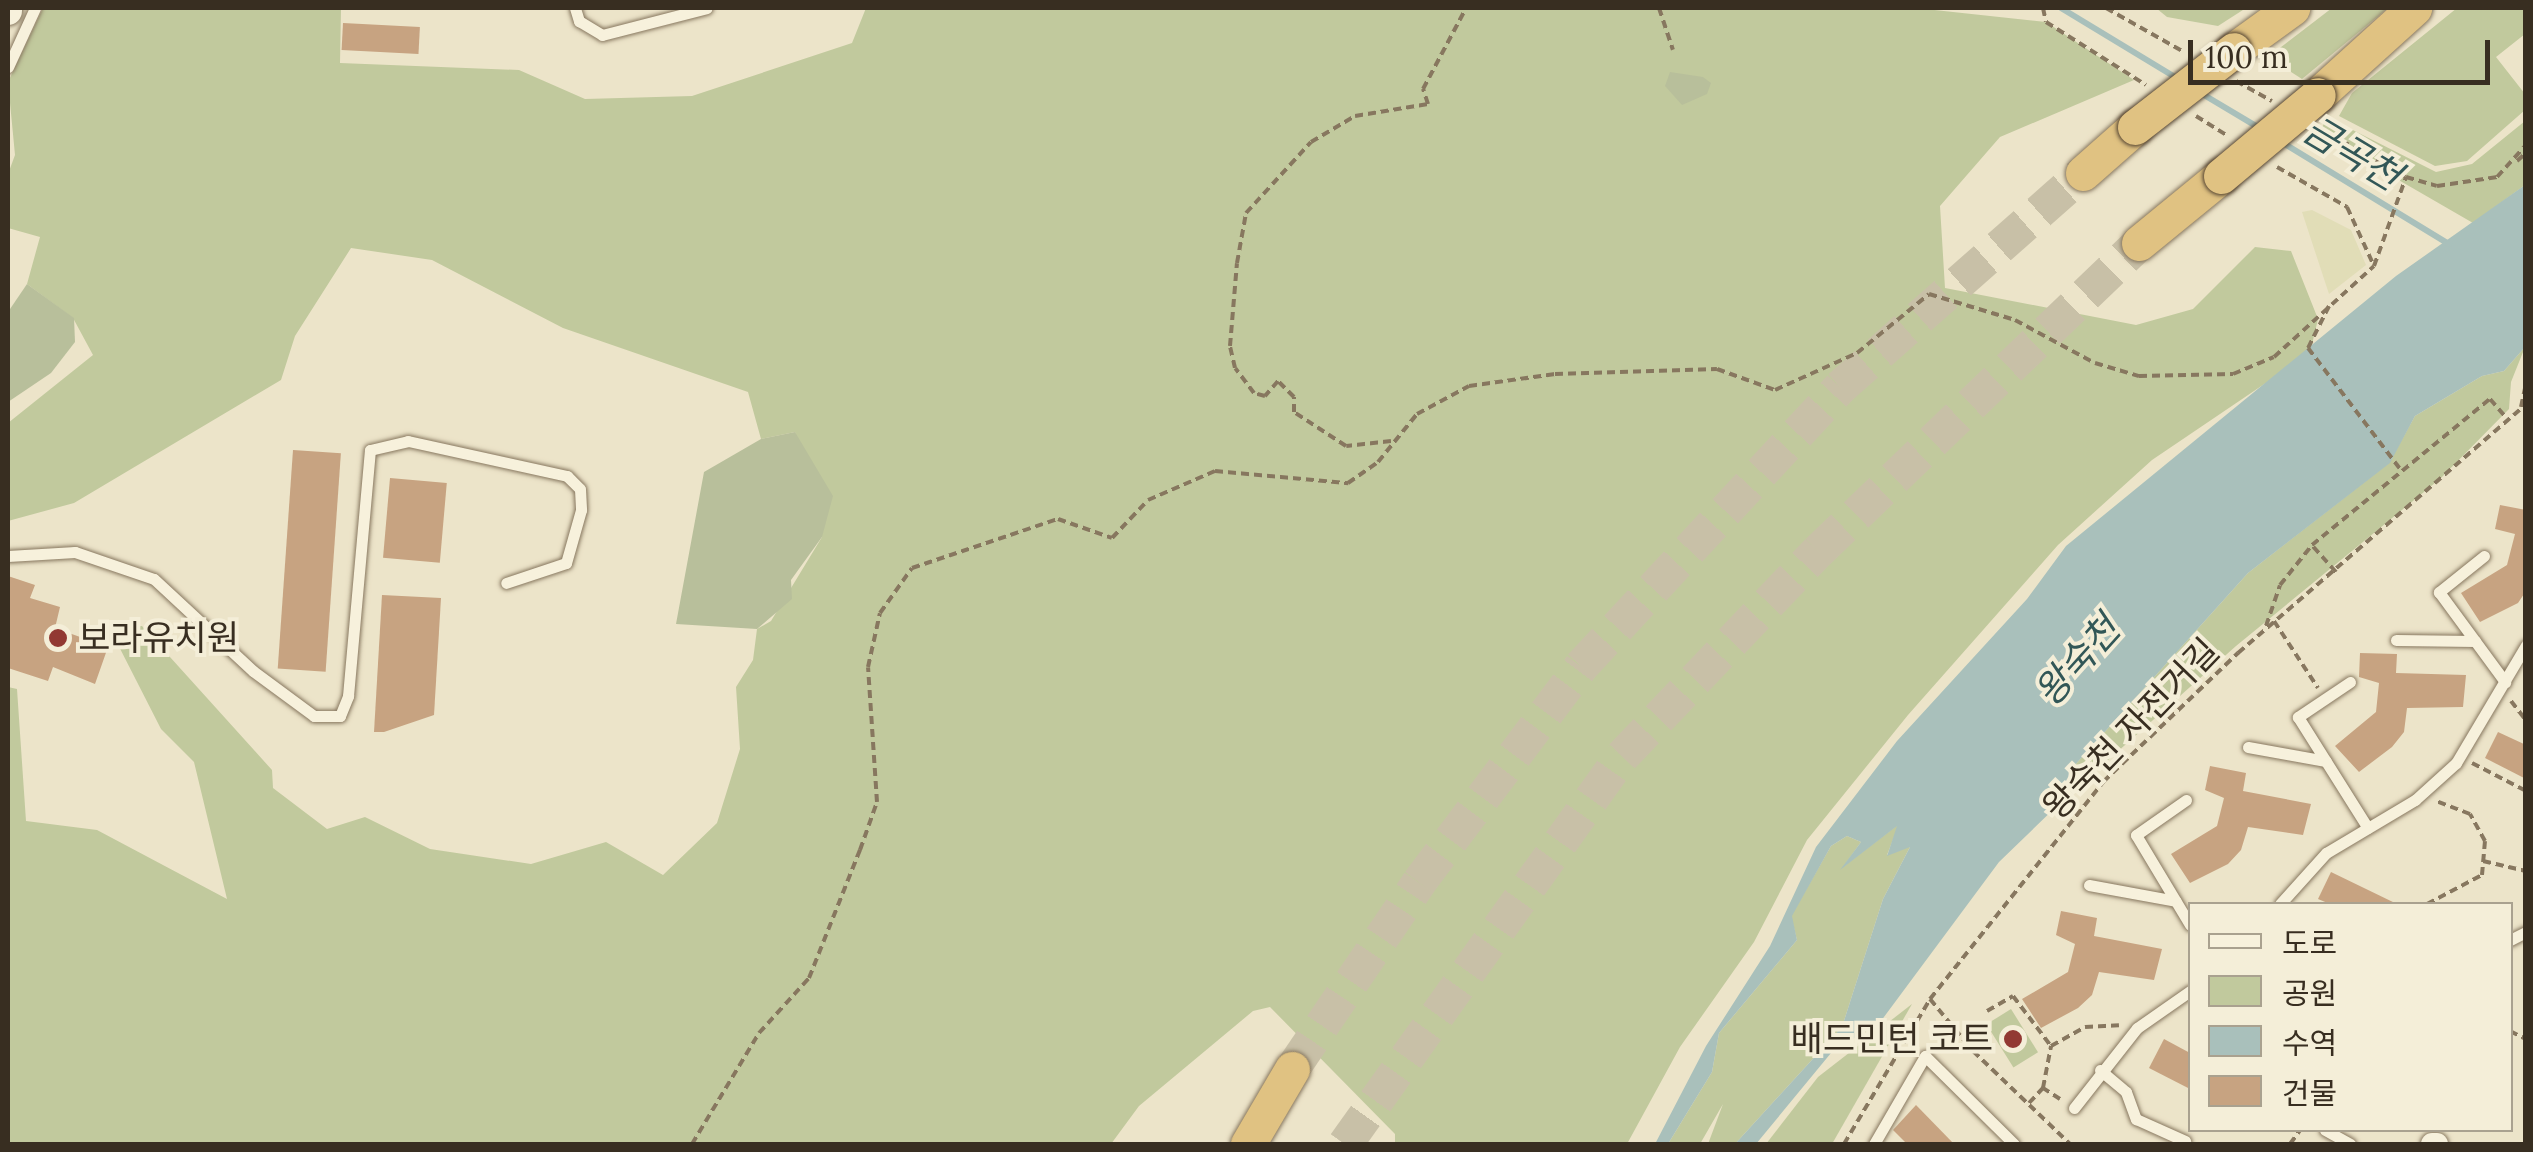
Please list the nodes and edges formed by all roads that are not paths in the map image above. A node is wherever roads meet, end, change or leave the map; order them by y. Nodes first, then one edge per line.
1 (35, 8) edge
2 (576, 8) edge
3 (707, 8) edge
4 (2292, 8) edge
5 (2414, 8) edge
6 (8, 67) edge
7 (2083, 173) tunnel mouth
8 (2139, 242) tunnel mouth
9 (8, 556) edge
10 (2484, 556) dead end
11 (506, 583) dead end
12 (2396, 640) dead end
13 (2475, 642) junction
14 (2526, 644) edge
15 (2522, 658) edge
16 (2350, 682) dead end
17 (2504, 682) junction
18 (2248, 747) dead end
19 (2326, 762) junction
20 (2186, 800) dead end
21 (2368, 828) junction
22 (2089, 885) dead end
23 (2176, 901) junction
24 (2282, 902) edge
25 (2188, 922) edge
26 (2188, 992) edge
27 (1292, 1069) tunnel mouth
28 (2100, 1070) junction
29 (2074, 1108) road end
30 (2185, 1142) dead end
31 (1248, 1144) edge
32 (1874, 1144) edge
33 (2014, 1144) edge

1 - 6 lane
2 - 3 lane
4 - 7 highway, bridge
5 - 8 highway, bridge
9 - 11 lane
10 - 13 lane
12 - 13 lane
13 - 17 lane
14 - 15 lane
15 - 17 lane
16 - 19 lane
17 - 21 lane
18 - 19 lane
19 - 21 lane
20 - 23 lane
21 - 24 lane
22 - 23 lane
23 - 25 lane
26 - 28 lane
27 - 31 highway
28 - 29 lane
28 - 30 lane
32 - 33 lane

